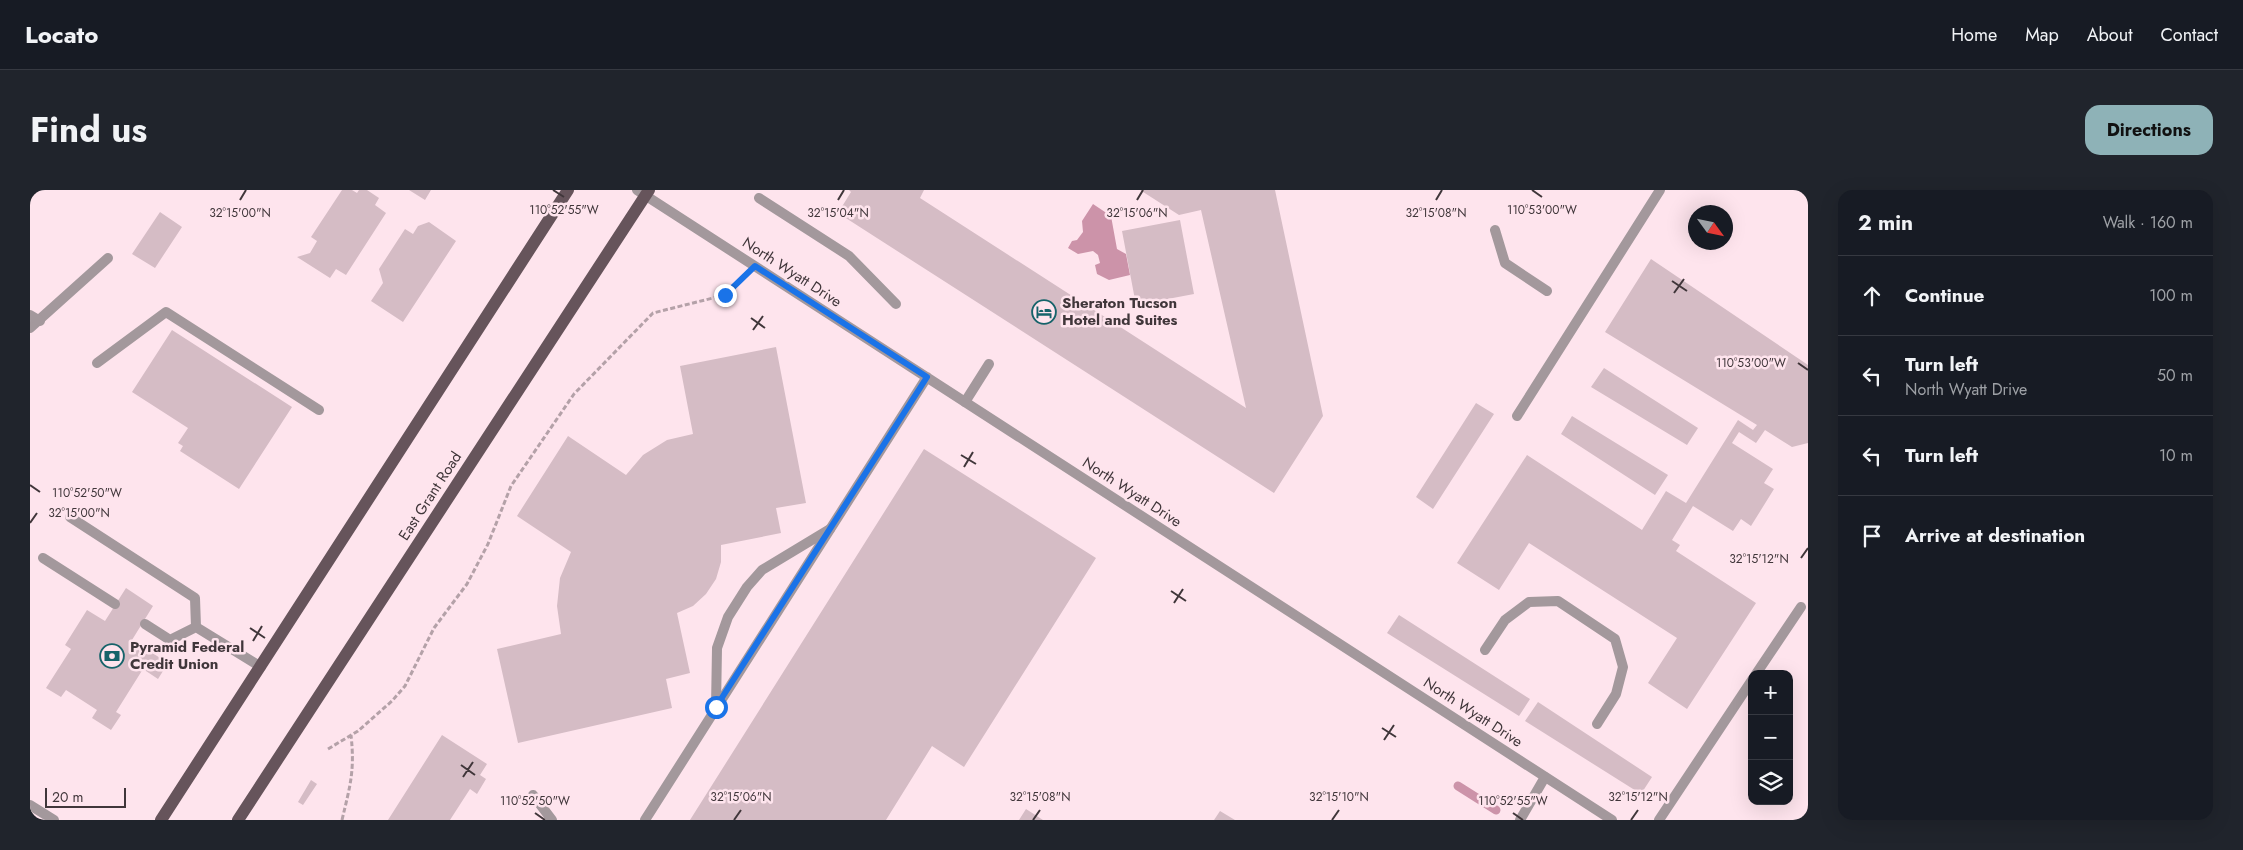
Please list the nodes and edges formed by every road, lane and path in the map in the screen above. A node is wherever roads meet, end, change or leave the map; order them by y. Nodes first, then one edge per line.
1 (568, 190) edge
2 (1660, 190) edge
3 (644, 192) edge
4 (759, 198) dead end
5 (1494, 230) dead end
6 (108, 258) dead end
7 (755, 266) junction
8 (1547, 291) dead end
9 (896, 304) dead end
10 (30, 315) edge
11 (40, 321) junction
12 (30, 328) edge
13 (97, 363) dead end
14 (989, 364) dead end
15 (927, 377) junction
16 (965, 402) junction
17 (319, 410) dead end
18 (1518, 416) dead end
19 (70, 517) dead end
20 (830, 529) junction
21 (43, 558) dead end
22 (115, 604) dead end
23 (1800, 607) dead end
24 (145, 624) dead end
25 (196, 627) junction
26 (1485, 650) dead end
27 (261, 667) junction
28 (1759, 670) edge
29 (1748, 686) edge
30 (716, 707) junction
31 (1597, 724) dead end
32 (351, 734) junction
33 (328, 749) dead end
34 (1545, 777) junction
35 (533, 795) dead end
36 (30, 805) edge
37 (54, 820) edge
38 (161, 820) edge
39 (238, 820) edge
40 (342, 820) edge
41 (552, 820) edge
42 (645, 820) edge
43 (1520, 820) edge
44 (1612, 820) edge
45 (1659, 820) edge

1 - 27 main road
2 - 18 street
3 - 7 street, North Wyatt Drive
3 - 39 main road, East Grant Road
4 - 9 street
5 - 8 street
6 - 11 street
7 - 15 street, North Wyatt Drive
7 - 32 path
10 - 11 street
11 - 12 street
13 - 17 street
14 - 16 street
15 - 16 street, North Wyatt Drive
15 - 20 street
16 - 34 street, North Wyatt Drive
19 - 25 street
20 - 30 street
20 - 30 street
21 - 22 street
23 - 28 street
24 - 25 street
25 - 27 street
26 - 31 street
27 - 38 main road
29 - 45 street
30 - 42 street
32 - 33 path
32 - 40 path
34 - 43 street
34 - 44 street, North Wyatt Drive
35 - 41 street
36 - 37 street

